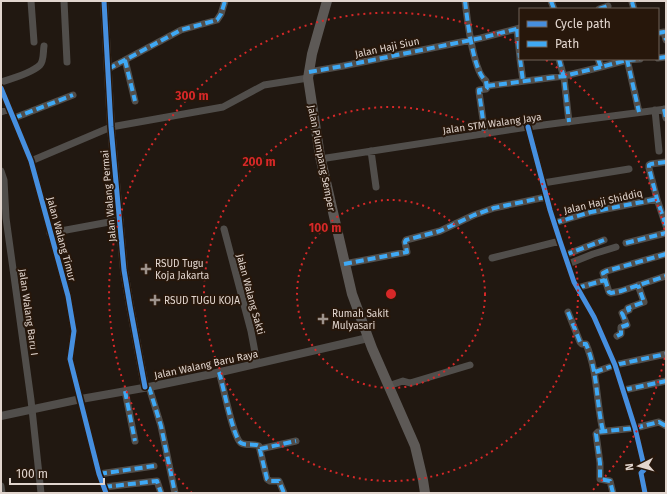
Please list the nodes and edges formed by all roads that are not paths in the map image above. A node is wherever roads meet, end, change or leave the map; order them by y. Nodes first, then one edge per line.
1 (31, 1) edge
2 (64, 1) edge
3 (104, 1) edge
4 (225, 1) edge
5 (327, 1) edge
6 (465, 1) edge
7 (518, 29) edge
8 (659, 32) edge
9 (470, 40) junction
10 (666, 40) edge
11 (34, 42) dead end
12 (519, 44) edge
13 (44, 46) dead end
14 (125, 60) junction
15 (520, 60) edge
16 (559, 60) edge
17 (598, 60) edge
18 (624, 60) edge
19 (627, 60) edge
20 (67, 62) dead end
21 (601, 67) junction
22 (108, 69) junction
23 (308, 75) junction
24 (564, 76) junction
25 (523, 81) junction
26 (1, 82) edge
27 (487, 86) junction
28 (1, 88) edge
29 (74, 95) dead end
30 (136, 101) dead end
31 (10, 109) junction
32 (665, 109) edge
33 (655, 110) junction
34 (1, 112) edge
35 (639, 112) junction
36 (14, 118) junction
37 (666, 118) edge
38 (569, 122) junction
39 (111, 127) junction
40 (528, 127) junction
41 (485, 134) junction
42 (371, 151) junction
43 (659, 151) dead end
44 (320, 158) junction
45 (31, 161) junction
46 (666, 162) edge
47 (629, 169) dead end
48 (1, 171) edge
49 (543, 183) junction
50 (376, 187) dead end
51 (546, 197) junction
52 (657, 199) junction
53 (4, 218) edge
54 (120, 220) junction
55 (554, 223) junction
56 (666, 226) edge
57 (224, 229) dead end
58 (50, 233) junction
59 (666, 233) edge
60 (604, 240) dead end
61 (560, 241) junction
62 (626, 243) dead end
63 (616, 247) dead end
64 (666, 254) edge
65 (564, 255) junction
66 (492, 258) dead end
67 (344, 264) junction
68 (568, 264) junction
69 (666, 276) edge
70 (605, 280) junction
71 (638, 285) junction
72 (578, 288) junction
73 (568, 312) dead end
74 (617, 336) dead end
75 (368, 338) junction
76 (666, 354) edge
77 (257, 363) junction
78 (470, 365) dead end
79 (615, 365) junction
80 (219, 372) junction
81 (595, 372) junction
82 (666, 381) edge
83 (388, 386) junction
84 (147, 387) junction
85 (624, 390) junction
86 (124, 391) junction
87 (81, 399) junction
88 (32, 410) junction
89 (1, 416) edge
90 (666, 426) edge
91 (635, 428) junction
92 (603, 431) junction
93 (135, 441) dead end
94 (296, 441) dead end
95 (260, 449) junction
96 (154, 466) dead end
97 (100, 474) junction
98 (1, 486) edge
99 (105, 490) edge
100 (2, 493) edge
101 (41, 493) edge
102 (162, 493) edge
103 (174, 493) edge
104 (284, 493) edge
105 (425, 493) edge
106 (613, 493) edge
107 (645, 493) edge

1 - 11 street
2 - 20 street
3 - 22 street, Jalan Walang Permai
4 - 14 street
5 - 23 main road, Jalan Plumpang Semper
6 - 9 street
7 - 9 street, Jalan Haji Siun
7 - 12 street
8 - 10 street
9 - 23 street, Jalan Haji Siun
9 - 27 street
13 - 26 street
14 - 22 street
14 - 30 street
15 - 25 street
16 - 24 street
17 - 21 street
18 - 21 street
19 - 35 street
21 - 24 street
22 - 39 street, Jalan Walang Permai
23 - 39 street, Jalan Haji Siun
23 - 44 main road, Jalan Plumpang Semper
24 - 25 street
24 - 38 street
25 - 27 street
27 - 41 street
28 - 31 street, Jalan Walang Timur
29 - 36 street
31 - 34 street
31 - 36 street, Jalan Walang Timur
32 - 33 street, Jalan STM Walang Jaya
32 - 37 street
33 - 35 street, Jalan STM Walang Jaya
33 - 43 street
35 - 38 street, Jalan STM Walang Jaya
36 - 45 street, Jalan Walang Timur
38 - 40 street, Jalan STM Walang Jaya
39 - 45 street, Jalan Haji Siun
39 - 54 street, Jalan Walang Permai
40 - 41 street, Jalan STM Walang Jaya
40 - 49 street
41 - 42 street, Jalan STM Walang Jaya
42 - 44 street, Jalan STM Walang Jaya
42 - 50 street
44 - 67 main road, Jalan Plumpang Semper
45 - 58 street, Jalan Walang Timur
46 - 52 street
47 - 49 street
48 - 53 street, Jalan Walang Baru I
49 - 51 street
51 - 55 street
51 - 67 street
52 - 55 street, Jalan Haji Shiddiq
52 - 56 street
53 - 88 street, Jalan Walang Baru I
54 - 58 street
54 - 84 street, Jalan Walang Permai
55 - 61 street
57 - 77 street, Jalan Walang Sakti
58 - 87 street, Jalan Walang Timur
59 - 62 street
60 - 65 street
61 - 65 street
61 - 66 street
63 - 68 street
64 - 70 street
65 - 68 street
67 - 75 main road, Jalan Plumpang Semper
68 - 72 street
69 - 71 street
70 - 71 street
70 - 72 street
71 - 74 street
72 - 79 street
73 - 81 street
75 - 77 street, Jalan Walang Baru Raya
75 - 83 main road, Jalan Plumpang Semper
76 - 79 street
77 - 80 street, Jalan Walang Baru Raya
78 - 83 street
79 - 81 street
79 - 85 street
80 - 84 street, Jalan Walang Baru Raya
80 - 95 street
81 - 92 street
82 - 85 street
83 - 105 main road, Jalan Plumpang Semper
84 - 86 street, Jalan Walang Baru Raya
84 - 103 street
85 - 91 street
86 - 87 street, Jalan Walang Baru Raya
86 - 93 street
87 - 88 street, Jalan Walang Baru Raya
87 - 97 street, Jalan Walang Timur
88 - 89 street, Jalan Walang Baru Raya
88 - 101 street, Jalan Walang Baru I
90 - 91 street
91 - 92 street
91 - 107 street
92 - 106 street
94 - 95 street
95 - 104 street
96 - 97 street
97 - 99 street, Jalan Walang Timur
98 - 100 street
99 - 102 street

